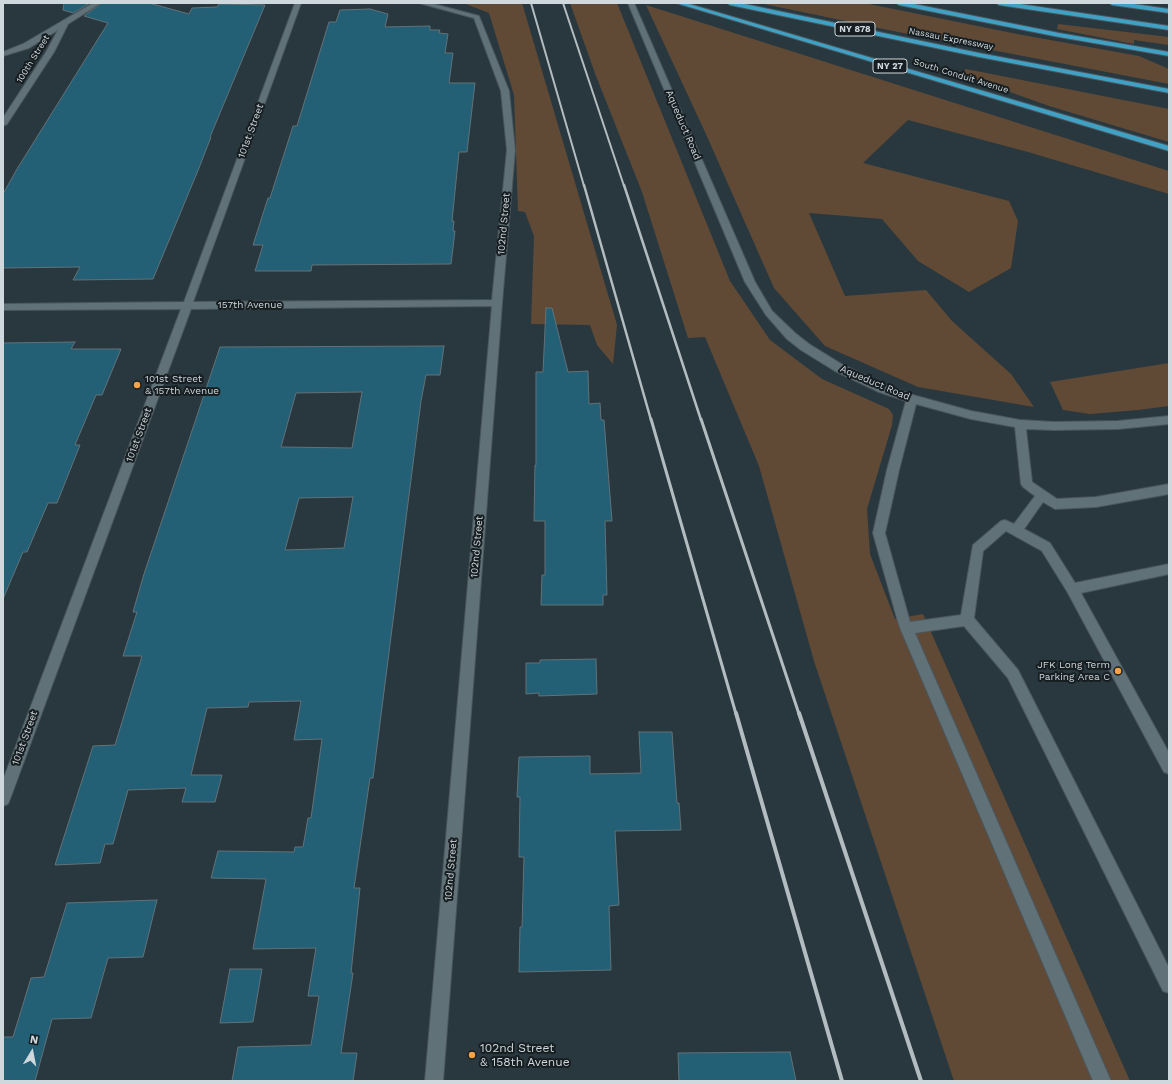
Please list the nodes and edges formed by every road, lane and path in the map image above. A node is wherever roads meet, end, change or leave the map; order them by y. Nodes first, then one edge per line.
1 (98, 3) edge
2 (298, 3) edge
3 (422, 3) edge
4 (631, 3) edge
5 (679, 3) edge
6 (730, 3) edge
7 (899, 3) edge
8 (999, 3) edge
9 (1112, 3) edge
10 (1169, 11) edge
11 (65, 24) junction
12 (1169, 28) edge
13 (3, 54) edge
14 (1169, 54) edge
15 (1169, 91) edge
16 (3, 124) edge
17 (1101, 128) junction
18 (1169, 149) edge
19 (1169, 154) edge
20 (496, 303) junction
21 (187, 305) junction
22 (3, 307) edge
23 (912, 399) junction
24 (1169, 420) edge
25 (1020, 424) junction
26 (1169, 489) edge
27 (1042, 495) junction
28 (1016, 531) junction
29 (1169, 569) edge
30 (1072, 589) junction
31 (967, 620) junction
32 (906, 628) junction
33 (1169, 768) edge
34 (3, 799) edge
35 (1169, 985) edge
36 (434, 1081) edge
37 (1102, 1081) edge

1 - 11 street
2 - 21 street, 101st Street
3 - 20 street, 102nd Street
4 - 23 street, Aqueduct Road
5 - 17 highway, South Conduit Avenue / NY 27
6 - 15 highway, Nassau Expressway / NY 878
7 - 14 highway
8 - 12 highway
9 - 10 highway
11 - 13 street
11 - 16 street, 100th Street
17 - 18 highway, South Conduit Avenue / NY 27
17 - 19 highway
20 - 21 street, 157th Avenue
20 - 36 street, 102nd Street
21 - 22 street, 157th Avenue
21 - 34 street, 101st Street
23 - 25 street, Aqueduct Road
23 - 32 street
24 - 25 street, Aqueduct Road
25 - 27 street
26 - 27 street
27 - 28 street
28 - 30 street
28 - 31 street
29 - 30 street
30 - 33 street
31 - 32 street
31 - 35 street
32 - 37 street

